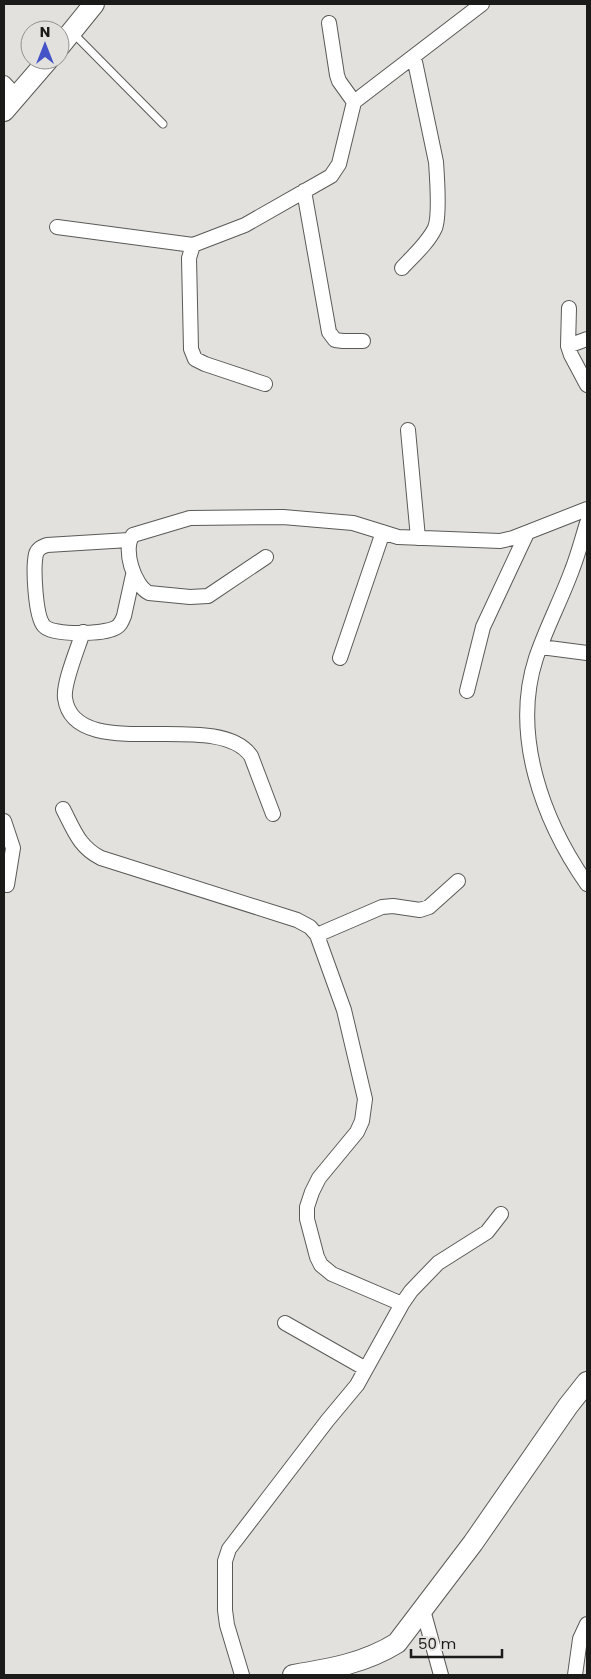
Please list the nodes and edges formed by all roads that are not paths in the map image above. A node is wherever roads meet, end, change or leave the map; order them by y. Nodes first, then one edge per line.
1 (94, 4) edge
2 (474, 6) edge
3 (329, 24) dead end
4 (70, 34) edge
5 (70, 43) edge
6 (414, 57) junction
7 (37, 70) edge
8 (8, 97) edge
9 (354, 102) junction
10 (163, 124) dead end
11 (304, 191) junction
12 (57, 227) dead end
13 (194, 245) junction
14 (402, 268) dead end
15 (569, 308) dead end
16 (587, 339) edge
17 (363, 341) dead end
18 (568, 346) junction
19 (265, 384) dead end
20 (587, 385) edge
21 (408, 430) dead end
22 (587, 509) edge
23 (587, 523) edge
24 (383, 532) junction
25 (527, 533) junction
26 (418, 538) junction
27 (129, 540) junction
28 (266, 557) dead end
29 (133, 575) junction
30 (83, 632) junction
31 (541, 647) junction
32 (587, 653) edge
33 (340, 658) dead end
34 (467, 691) dead end
35 (63, 809) dead end
36 (273, 814) dead end
37 (4, 821) edge
38 (580, 864) edge
39 (458, 881) dead end
40 (587, 884) edge
41 (7, 886) dead end
42 (316, 935) junction
43 (501, 1214) dead end
44 (402, 1304) junction
45 (285, 1323) dead end
46 (366, 1369) junction
47 (587, 1382) edge
48 (423, 1610) junction
49 (587, 1624) edge
50 (242, 1675) edge
51 (293, 1675) edge
52 (441, 1675) edge
53 (575, 1675) edge

1 - 4 main road
2 - 6 street
3 - 9 street
5 - 10 lane
6 - 9 street
6 - 14 street
7 - 8 main road
9 - 11 street
11 - 13 street
11 - 17 street
12 - 13 street
13 - 19 street
15 - 18 street
16 - 18 street
18 - 20 street
21 - 26 street
22 - 25 street
23 - 31 street
24 - 26 street
24 - 27 street
24 - 33 street
25 - 26 street
25 - 34 street
27 - 29 street
27 - 30 street
28 - 29 street
29 - 30 street
30 - 36 street
31 - 32 street
31 - 38 street
35 - 42 street
37 - 41 street
38 - 40 street
39 - 42 street
42 - 44 street
43 - 44 street
44 - 46 street
45 - 46 street
46 - 50 street
47 - 48 main road
48 - 51 main road
48 - 52 street
49 - 53 street

